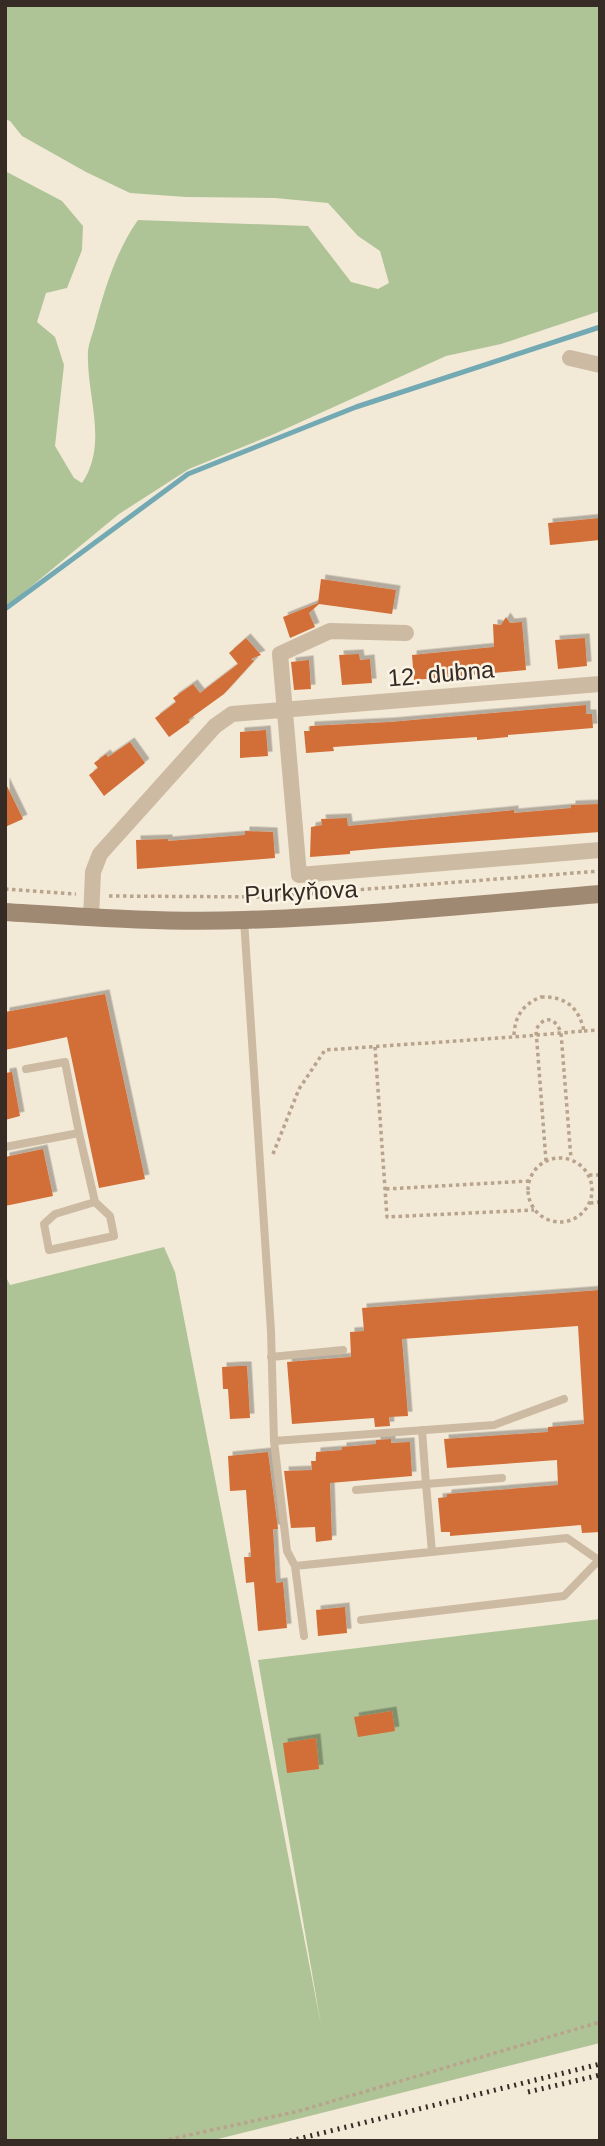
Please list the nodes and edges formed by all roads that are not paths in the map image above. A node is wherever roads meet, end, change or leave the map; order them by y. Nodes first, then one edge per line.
1 (570, 358) dead end
2 (600, 365) edge
3 (405, 633) dead end
4 (600, 684) edge
5 (286, 709) junction
6 (600, 850) edge
7 (600, 894) edge
8 (5, 912) edge
9 (91, 918) junction
10 (244, 920) junction
11 (26, 1069) dead end
12 (79, 1133) junction
13 (5, 1147) edge
14 (95, 1202) junction
15 (343, 1350) dead end
16 (271, 1357) junction
17 (564, 1399) dead end
18 (422, 1430) junction
19 (274, 1441) junction
20 (502, 1478) dead end
21 (426, 1484) junction
22 (356, 1490) dead end
23 (432, 1552) junction
24 (599, 1560) edge
25 (295, 1566) junction
26 (361, 1620) dead end
27 (304, 1636) dead end

1 - 2 street
3 - 5 street, 12. dubna
4 - 5 street, 12. dubna
5 - 6 street, Purkyňova
5 - 9 street, 12. dubna
7 - 10 street, Purkyňova
8 - 9 street, Purkyňova
9 - 10 street, Purkyňova
10 - 16 lane
11 - 12 lane
12 - 13 lane
12 - 14 lane
14 - 14 lane
15 - 16 lane
16 - 19 lane
17 - 18 lane
18 - 19 lane
18 - 21 lane
19 - 25 lane
20 - 21 lane
21 - 22 lane
21 - 23 lane
23 - 24 lane
23 - 25 lane
24 - 26 lane
25 - 27 lane

